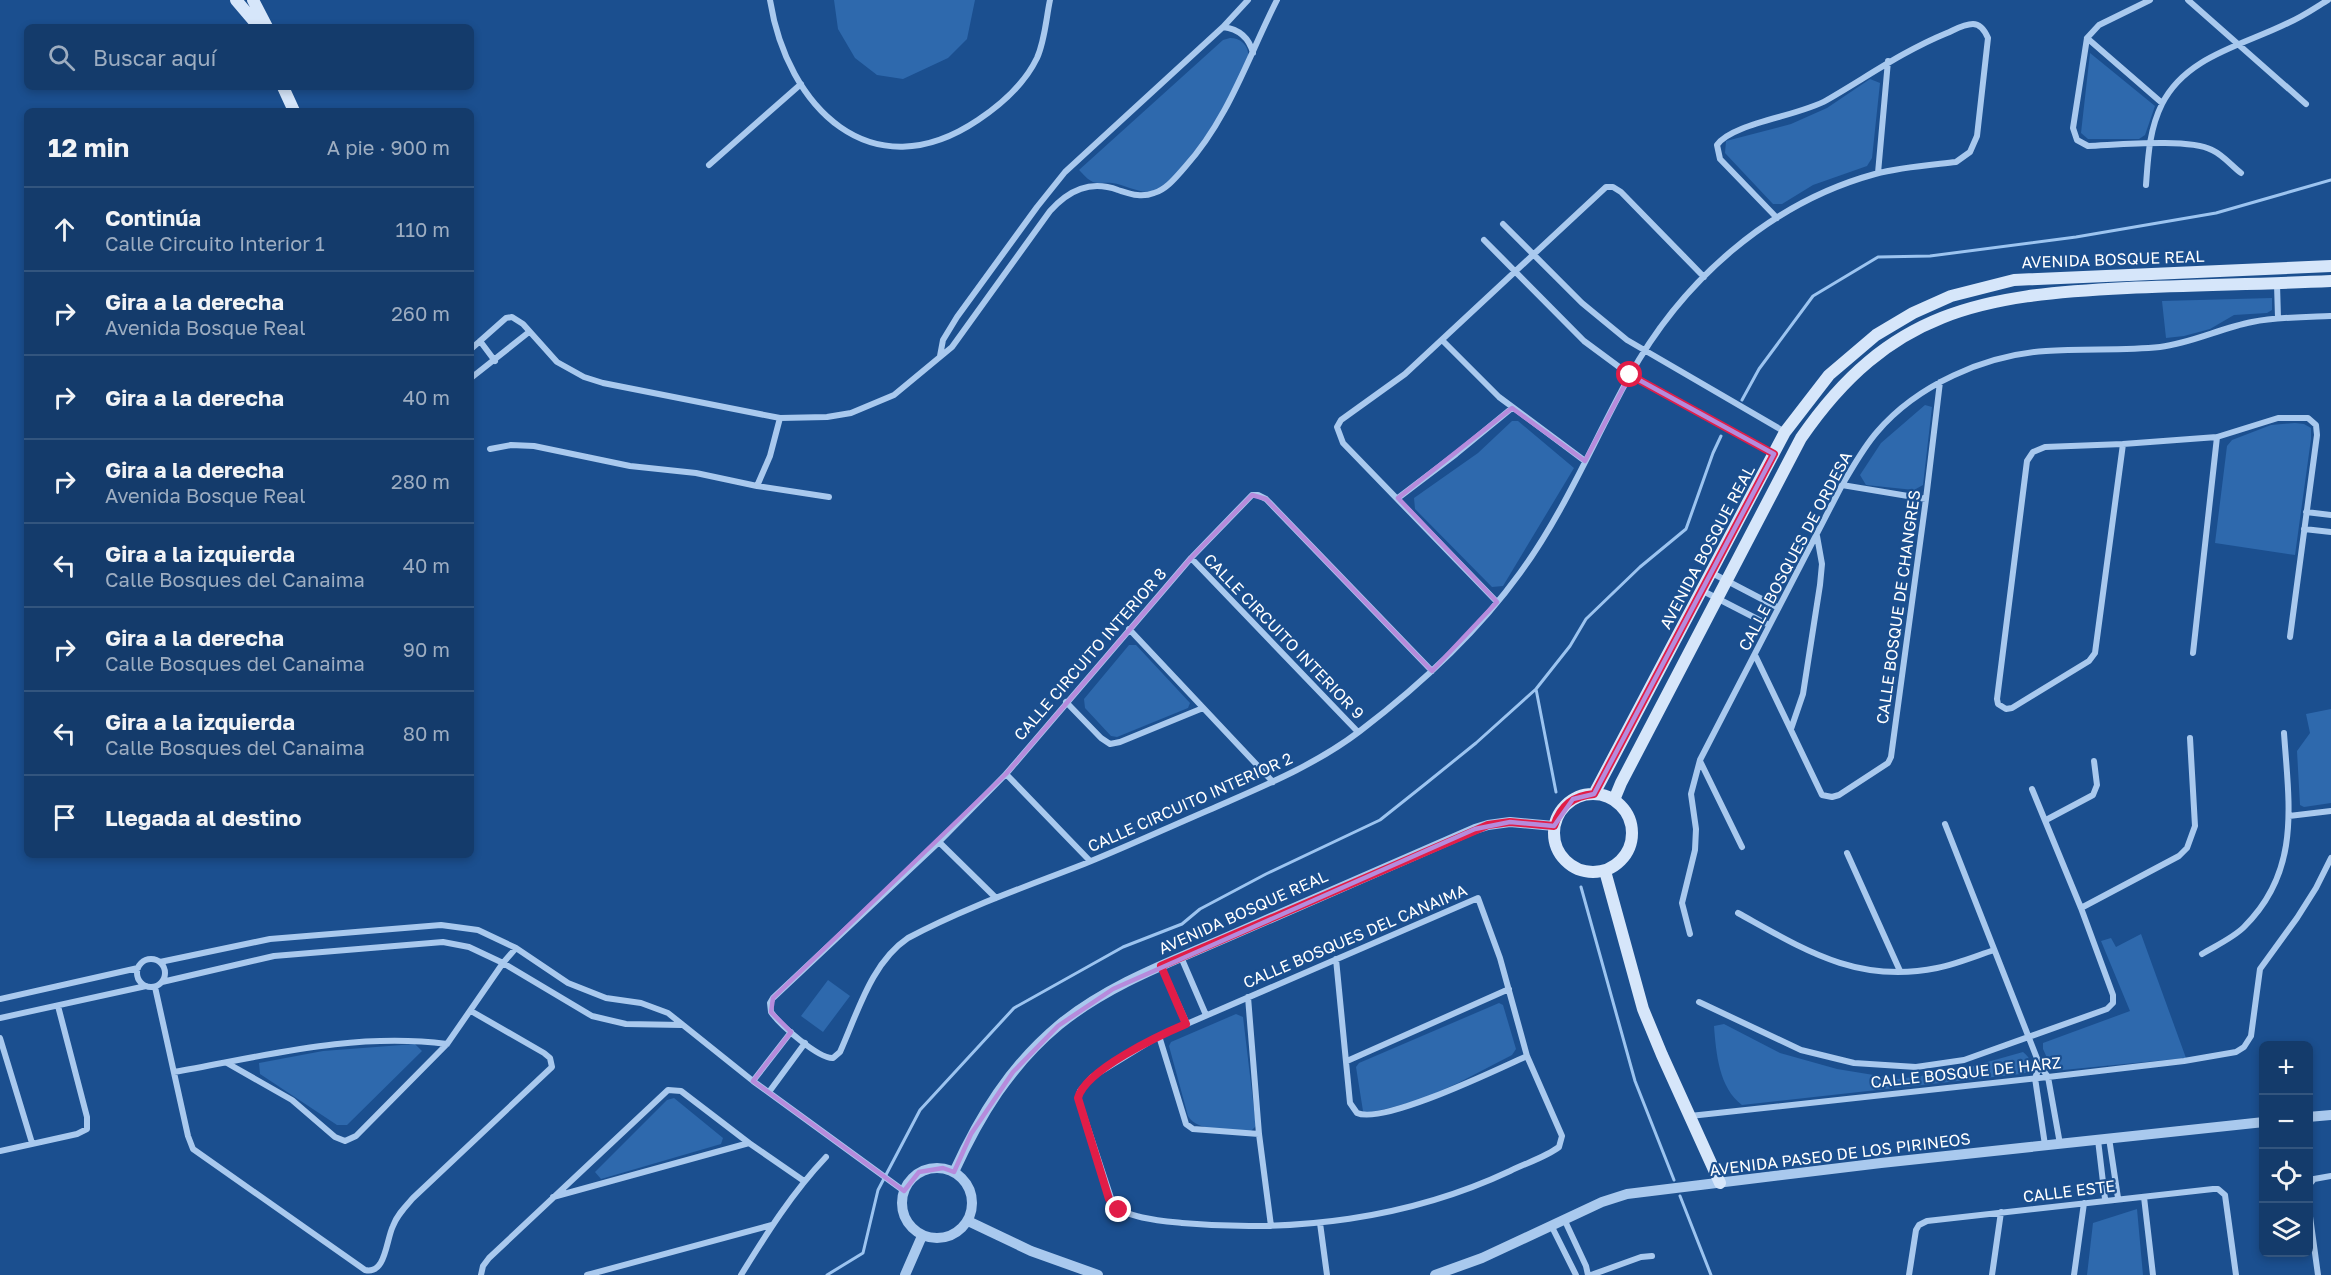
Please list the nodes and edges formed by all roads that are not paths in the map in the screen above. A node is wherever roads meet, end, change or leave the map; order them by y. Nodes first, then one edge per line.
1 (236, 0) edge
2 (254, 0) edge
3 (770, 0) edge
4 (1050, 0) edge
5 (1248, 0) edge
6 (1277, 0) edge
7 (2150, 0) edge
8 (2188, 0) edge
9 (2327, 0) edge
10 (2331, 4) edge
11 (256, 24) edge
12 (266, 24) edge
13 (1223, 27) junction
14 (2087, 38) junction
15 (2240, 45) junction
16 (1253, 53) junction
17 (1888, 61) junction
18 (801, 84) junction
19 (284, 90) edge
20 (2162, 104) junction
21 (2306, 104) dead end
22 (293, 108) edge
23 (2148, 145) junction
24 (709, 165) dead end
25 (1878, 173) junction
26 (2241, 174) dead end
27 (2146, 185) dead end
28 (1777, 218) junction
29 (1503, 224) dead end
30 (1484, 240) dead end
31 (1532, 255) junction
32 (2331, 266) edge
33 (1515, 272) junction
34 (2149, 273) junction
35 (1704, 276) junction
36 (2331, 281) edge
37 (2277, 284) junction
38 (2149, 287) junction
39 (2330, 316) edge
40 (2278, 318) junction
41 (530, 332) junction
42 (1442, 340) junction
43 (480, 341) junction
44 (474, 346) edge
45 (1644, 351) junction
46 (940, 356) junction
47 (495, 361) junction
48 (1630, 375) junction
49 (474, 376) edge
50 (1940, 382) junction
51 (1512, 408) junction
52 (780, 418) junction
53 (1785, 432) junction
54 (2217, 437) junction
55 (2123, 444) junction
56 (490, 448) dead end
57 (1774, 454) junction
58 (1585, 461) junction
59 (1842, 485) junction
60 (757, 486) junction
61 (829, 496) dead end
62 (1398, 498) junction
63 (1926, 499) junction
64 (2306, 512) junction
65 (2331, 515) edge
66 (2304, 529) junction
67 (2331, 532) edge
68 (1817, 536) junction
69 (1191, 558) junction
70 (1712, 573) junction
71 (1726, 580) junction
72 (1703, 591) junction
73 (1716, 598) junction
74 (1497, 602) junction
75 (1777, 607) junction
76 (1769, 625) junction
77 (1129, 629) junction
78 (2289, 637) dead end
79 (2193, 653) dead end
80 (1755, 655) junction
81 (1432, 671) junction
82 (1066, 702) junction
83 (1203, 708) junction
84 (1791, 729) junction
85 (1358, 732) junction
86 (2284, 733) dead end
87 (2190, 738) dead end
88 (1700, 760) junction
89 (2094, 760) dead end
90 (1006, 774) junction
91 (1273, 782) junction
92 (2032, 789) dead end
93 (1594, 794) junction
94 (1614, 800) junction
95 (2331, 811) edge
96 (2289, 816) junction
97 (2046, 820) junction
98 (1945, 824) dead end
99 (1554, 826) junction
100 (939, 842) junction
101 (1742, 847) dead end
102 (1847, 853) dead end
103 (2331, 858) edge
104 (1090, 861) junction
105 (1605, 871) junction
106 (996, 898) junction
107 (2081, 908) junction
108 (1738, 913) dead end
109 (1690, 934) dead end
110 (516, 948) junction
111 (1994, 950) junction
112 (2202, 954) dead end
113 (1181, 957) junction
114 (1336, 959) junction
115 (160, 962) junction
116 (502, 963) junction
117 (1161, 966) junction
118 (138, 968) junction
119 (1900, 971) junction
120 (162, 982) junction
121 (146, 986) junction
122 (155, 987) junction
123 (1509, 989) junction
124 (1248, 997) junction
125 (0, 999) edge
126 (1699, 1002) dead end
127 (58, 1006) junction
128 (769, 1008) joint
129 (471, 1011) junction
130 (1206, 1016) junction
131 (0, 1018) edge
132 (1186, 1024) junction
133 (683, 1025) junction
134 (791, 1032) junction
135 (1159, 1036) junction
136 (2029, 1037) junction
137 (0, 1038) edge
138 (805, 1043) junction
139 (447, 1044) junction
140 (1527, 1056) junction
141 (1347, 1061) junction
142 (227, 1063) junction
143 (2040, 1066) junction
144 (174, 1072) junction
145 (2048, 1077) junction
146 (2035, 1078) junction
147 (753, 1081) junction
148 (769, 1092) junction
149 (2331, 1115) edge
150 (1690, 1116) junction
151 (2313, 1117) edge
152 (2259, 1123) edge
153 (1259, 1134) junction
154 (2104, 1139) junction
155 (32, 1143) junction
156 (749, 1143) junction
157 (2060, 1144) junction
158 (2045, 1145) junction
159 (0, 1151) edge
160 (826, 1158) dead end
161 (954, 1172) junction
162 (2331, 1176) edge
163 (804, 1181) junction
164 (2313, 1181) edge
165 (1720, 1183) junction
166 (904, 1191) junction
167 (553, 1197) junction
168 (2144, 1197) junction
169 (2118, 1198) junction
170 (2105, 1199) junction
171 (2084, 1203) junction
172 (2308, 1203) edge
173 (2001, 1212) junction
174 (968, 1221) junction
175 (1565, 1221) junction
176 (1320, 1224) junction
177 (771, 1225) junction
178 (1271, 1226) junction
179 (1552, 1227) junction
180 (922, 1236) junction
181 (1652, 1256) dead end
182 (481, 1275) edge
183 (587, 1275) edge
184 (741, 1275) edge
185 (905, 1275) edge
186 (1098, 1275) edge
187 (1328, 1275) edge
188 (1435, 1275) edge
189 (1576, 1275) edge
190 (1589, 1275) edge
191 (1909, 1275) edge
192 (1992, 1275) edge
193 (2074, 1275) edge
194 (2153, 1275) edge
195 (2236, 1275) edge
196 (2318, 1275) edge

1 - 11 main road
2 - 12 main road
3 - 18 street
4 - 18 street
5 - 13 street
6 - 16 street
7 - 14 street
8 - 15 street
9 - 10 street
9 - 15 street
13 - 16 street
13 - 46 street
14 - 20 street
14 - 23 street
15 - 20 street
15 - 21 street
16 - 46 street
17 - 25 street
17 - 25 street, CALLE CIRCUITO INTERIOR 2
17 - 28 street
18 - 24 street
19 - 22 main road
20 - 23 street
23 - 26 street
23 - 27 street
25 - 28 street, CALLE CIRCUITO INTERIOR 2
28 - 35 street, CALLE CIRCUITO INTERIOR 2
29 - 31 street
30 - 33 street
31 - 33 street
31 - 35 street
31 - 45 street
32 - 34 main road, AVENIDA BOSQUE REAL
33 - 42 street
33 - 48 street
34 - 38 main road
34 - 53 main road, AVENIDA BOSQUE REAL
35 - 45 street, CALLE CIRCUITO INTERIOR 2
36 - 37 main road, AVENIDA BOSQUE REAL
37 - 38 main road, AVENIDA BOSQUE REAL
37 - 40 street
38 - 71 main road, AVENIDA BOSQUE REAL
39 - 40 street, CALLE BOSQUES DE ORDESA
40 - 50 street, CALLE BOSQUES DE ORDESA
41 - 43 street
41 - 47 street
41 - 52 street
42 - 51 street
42 - 62 street
43 - 44 street
43 - 47 street
45 - 48 street, CALLE CIRCUITO INTERIOR 2
45 - 53 street
46 - 52 street
47 - 49 street
48 - 57 street
48 - 58 street, CALLE CIRCUITO INTERIOR 2
50 - 59 street, CALLE BOSQUES DE ORDESA
50 - 63 street, CALLE BOSQUE DE CHANGRES
51 - 58 street
51 - 62 street
52 - 60 street
53 - 57 main road, AVENIDA BOSQUE REAL
54 - 55 street
54 - 64 street
54 - 79 street
55 - 55 street
56 - 60 street
57 - 70 main road, AVENIDA BOSQUE REAL
58 - 74 street, CALLE CIRCUITO INTERIOR 2
59 - 63 street
59 - 68 street, CALLE BOSQUES DE ORDESA
60 - 61 street
62 - 74 street
63 - 84 street, CALLE BOSQUE DE CHANGRES
64 - 65 street
64 - 66 street
66 - 67 street
66 - 78 street
68 - 75 street, CALLE BOSQUES DE ORDESA
68 - 84 street
69 - 77 street, CALLE CIRCUITO INTERIOR 8
69 - 81 street, CALLE CIRCUITO INTERIOR 8
69 - 85 street, CALLE CIRCUITO INTERIOR 9
70 - 71 street
70 - 72 main road, AVENIDA BOSQUE REAL
71 - 73 main road, AVENIDA BOSQUE REAL
71 - 75 street
72 - 73 street
72 - 93 main road, AVENIDA BOSQUE REAL
73 - 76 street
73 - 94 main road, AVENIDA BOSQUE REAL
74 - 81 street, CALLE CIRCUITO INTERIOR 2
75 - 76 street, CALLE BOSQUES DE ORDESA
76 - 80 street, CALLE BOSQUES DE ORDESA
77 - 82 street, CALLE CIRCUITO INTERIOR 8
77 - 83 street
80 - 84 street
80 - 88 street, CALLE BOSQUES DE ORDESA
81 - 85 street, CALLE CIRCUITO INTERIOR 2
82 - 83 street
82 - 90 street, CALLE CIRCUITO INTERIOR 8
83 - 91 street
85 - 91 street, CALLE CIRCUITO INTERIOR 2
86 - 96 street
87 - 107 street
88 - 101 street
88 - 109 street, CALLE BOSQUES DE ORDESA
89 - 97 street
90 - 100 street, CALLE CIRCUITO INTERIOR 8
90 - 104 street
91 - 104 street, CALLE CIRCUITO INTERIOR 2
92 - 97 street
93 - 94 main road
93 - 99 main road
94 - 105 main road
95 - 96 street
96 - 112 street
97 - 107 street
98 - 111 street
99 - 105 main road
99 - 113 street, AVENIDA BOSQUE REAL
100 - 106 street
100 - 128 street, CALLE CIRCUITO INTERIOR 8
102 - 119 street
103 - 145 street, CALLE BOSQUE DE HARZ
104 - 106 street, CALLE CIRCUITO INTERIOR 2
105 - 150 main road
106 - 138 street, CALLE CIRCUITO INTERIOR 2
107 - 136 street
108 - 119 street
110 - 115 street
110 - 116 street
110 - 133 street
111 - 119 street
111 - 136 street
113 - 117 street, AVENIDA BOSQUE REAL
113 - 130 street
114 - 123 street, CALLE BOSQUES DEL CANAIMA
114 - 124 street, CALLE BOSQUES DEL CANAIMA
114 - 141 street
115 - 118 street
115 - 120 street
116 - 120 street
116 - 129 street
116 - 133 street
117 - 132 street
117 - 161 street, AVENIDA BOSQUE REAL
118 - 121 street
118 - 125 street
120 - 122 street
121 - 122 street
121 - 127 street
122 - 144 street
123 - 140 street, CALLE BOSQUES DEL CANAIMA
123 - 141 street
124 - 130 street, CALLE BOSQUES DEL CANAIMA
124 - 153 street
126 - 136 street
127 - 131 street
127 - 155 street
128 - 134 street, CALLE CIRCUITO INTERIOR 2
129 - 139 street
129 - 144 street
130 - 132 street, CALLE BOSQUES DEL CANAIMA
132 - 135 street, CALLE BOSQUES DEL CANAIMA
133 - 147 street
134 - 138 street, CALLE CIRCUITO INTERIOR 2
134 - 147 street
135 - 153 street
135 - 178 street, CALLE BOSQUES DEL CANAIMA
136 - 143 street
137 - 155 street
138 - 148 street
139 - 142 street
139 - 142 street
140 - 141 street
140 - 176 street, CALLE BOSQUES DEL CANAIMA
142 - 144 street
143 - 145 street
143 - 146 street
145 - 146 street, CALLE BOSQUE DE HARZ
145 - 157 street
146 - 150 street, CALLE BOSQUE DE HARZ
146 - 158 street
147 - 148 street
148 - 166 street
149 - 151 street
150 - 165 main road
152 - 154 street, AVENIDA PASEO DE LOS PIRINEOS
153 - 178 street
154 - 157 street, AVENIDA PASEO DE LOS PIRINEOS
154 - 169 street
154 - 170 street
155 - 159 street
156 - 163 street
156 - 167 street
156 - 167 street
157 - 158 street, AVENIDA PASEO DE LOS PIRINEOS
158 - 165 street, AVENIDA PASEO DE LOS PIRINEOS
160 - 163 street
161 - 166 street
161 - 174 street
162 - 164 street
163 - 177 street
165 - 175 street, AVENIDA PASEO DE LOS PIRINEOS
166 - 180 street
167 - 182 street
168 - 169 street, CALLE ESTE
168 - 194 street
168 - 195 street, CALLE ESTE
169 - 170 street, CALLE ESTE
170 - 171 street, CALLE ESTE
171 - 173 street, CALLE ESTE
171 - 193 street
172 - 196 street
173 - 191 street, CALLE ESTE
173 - 192 street
174 - 180 street
174 - 186 street
175 - 179 street, AVENIDA PASEO DE LOS PIRINEOS
175 - 190 street
176 - 178 street, CALLE BOSQUES DEL CANAIMA
176 - 187 street
177 - 183 street
177 - 184 street
179 - 188 street, AVENIDA PASEO DE LOS PIRINEOS
179 - 189 street
180 - 185 street
181 - 190 street

